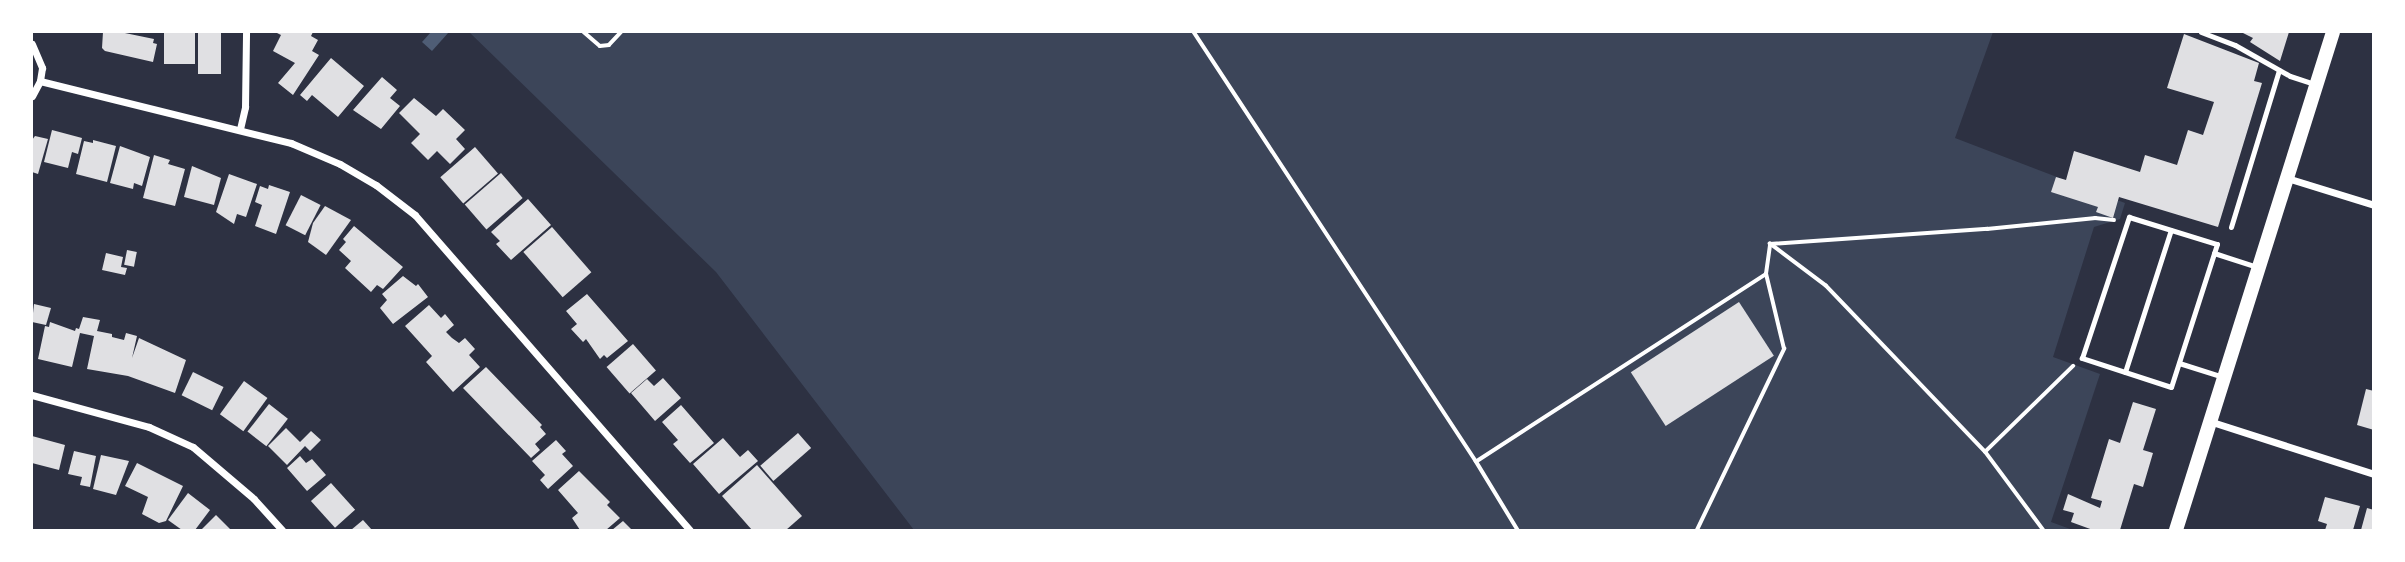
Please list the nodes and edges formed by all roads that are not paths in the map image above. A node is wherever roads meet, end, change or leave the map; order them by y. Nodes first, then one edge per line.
1 (246, 32) edge
2 (2201, 32) edge
3 (2333, 32) edge
4 (32, 44) edge
5 (2279, 71) junction
6 (40, 81) junction
7 (2316, 85) junction
8 (32, 96) edge
9 (240, 129) junction
10 (2287, 178) junction
11 (2374, 205) edge
12 (2231, 227) dead end
13 (2171, 230) junction
14 (2214, 253) junction
15 (2259, 267) junction
16 (2179, 363) junction
17 (2125, 372) junction
18 (2223, 377) junction
19 (32, 396) edge
20 (2208, 421) junction
21 (2374, 474) edge
22 (282, 530) edge
23 (690, 530) edge
24 (2176, 530) edge

1 - 9 street
2 - 5 lane
3 - 7 main road
4 - 6 street
5 - 7 lane
5 - 12 lane
6 - 8 street
6 - 9 street
7 - 10 main road
9 - 23 street
10 - 11 street
10 - 15 main road
13 - 14 lane
13 - 17 lane
13 - 17 lane
14 - 15 lane
14 - 16 lane
15 - 18 main road
16 - 17 lane
16 - 18 lane
18 - 20 main road
19 - 22 street
20 - 21 street
20 - 24 main road

